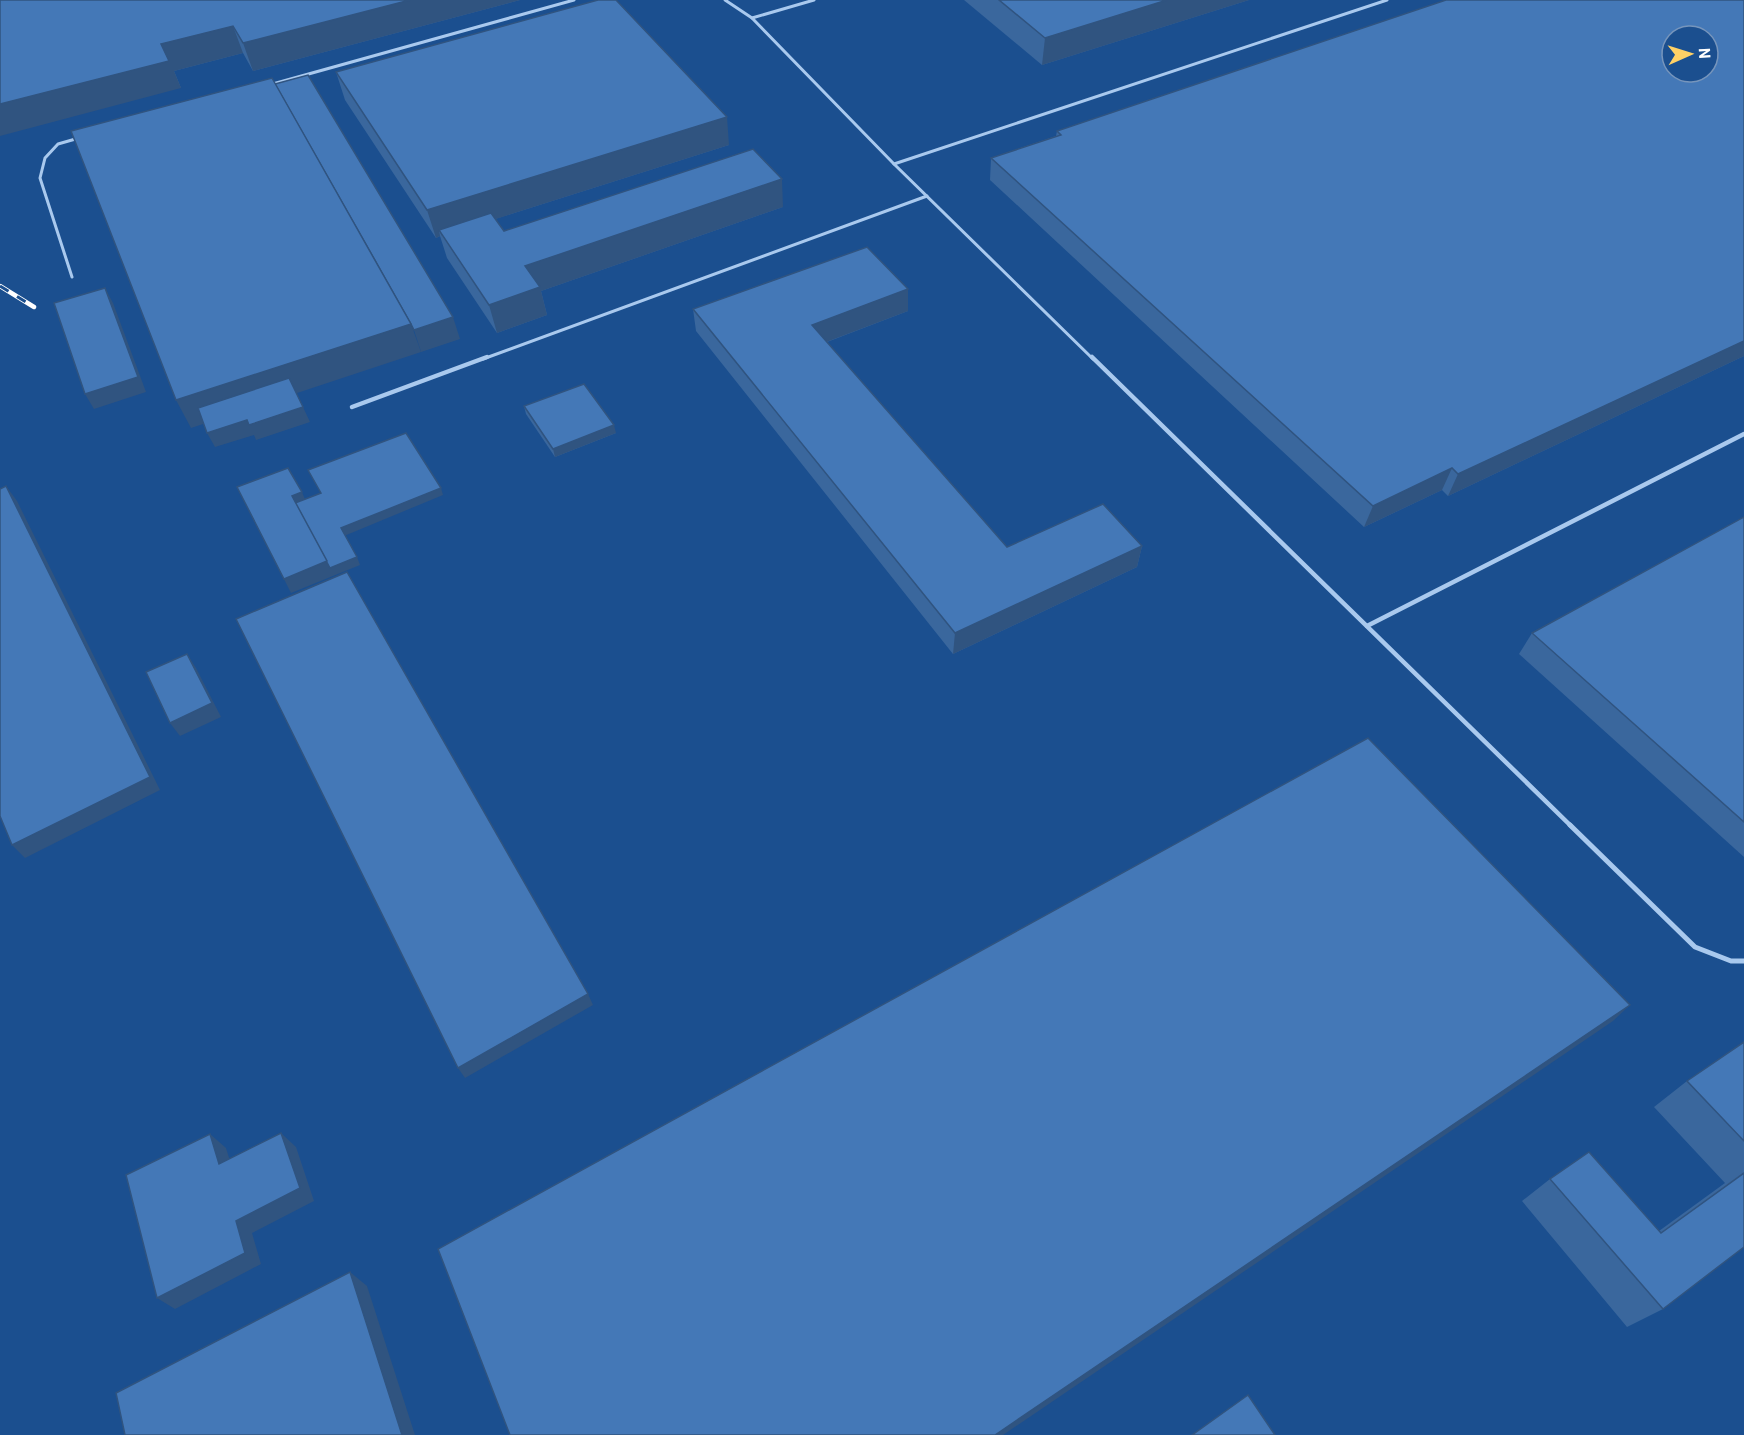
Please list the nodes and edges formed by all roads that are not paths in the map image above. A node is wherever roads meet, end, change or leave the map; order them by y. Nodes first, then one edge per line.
1 (574, 0) edge
2 (725, 0) edge
3 (814, 0) edge
4 (1387, 0) edge
5 (752, 18) junction
6 (264, 86) edge
7 (81, 138) edge
8 (894, 164) junction
9 (927, 196) junction
10 (72, 277) dead end
11 (352, 407) dead end
12 (1744, 434) edge
13 (1367, 626) junction
14 (1744, 961) edge

1 - 6 lane
2 - 5 lane
3 - 5 lane
4 - 8 lane
5 - 8 lane
7 - 10 lane
8 - 9 lane
9 - 11 lane
9 - 13 lane
12 - 13 lane
13 - 14 lane

